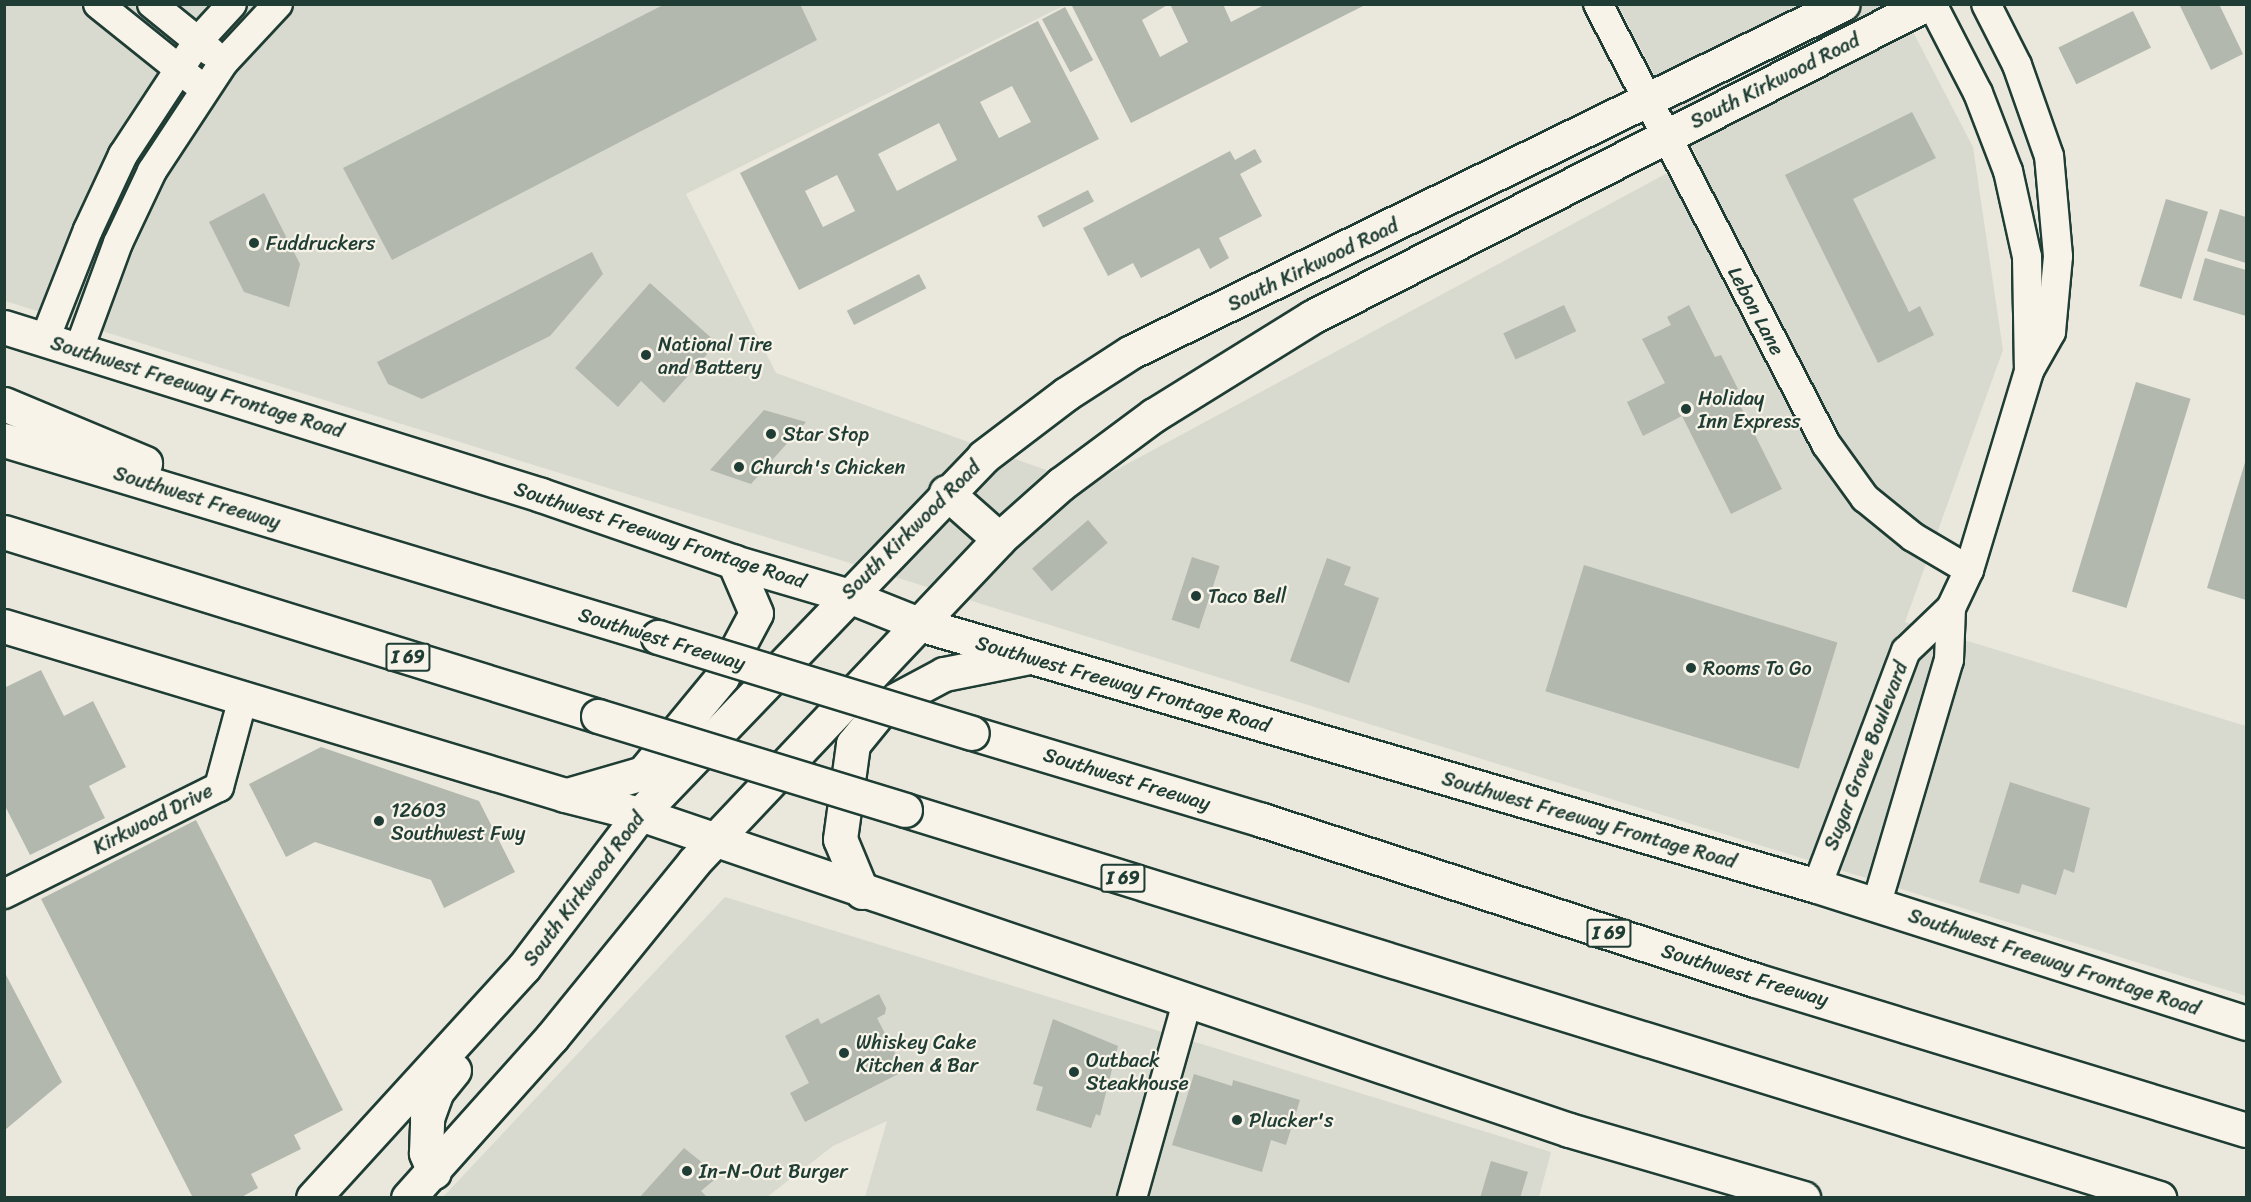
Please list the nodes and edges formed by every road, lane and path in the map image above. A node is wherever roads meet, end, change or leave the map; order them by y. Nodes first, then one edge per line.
1 (98, 4) edge
2 (152, 4) edge
3 (232, 4) edge
4 (278, 4) edge
5 (1598, 4) edge
6 (1843, 4) edge
7 (1926, 4) edge
8 (1932, 4) edge
9 (1986, 4) edge
10 (198, 41) junction
11 (224, 62) junction
12 (179, 70) junction
13 (204, 89) junction
14 (1647, 102) junction
15 (1665, 137) junction
16 (4, 327) edge
17 (45, 339) junction
18 (79, 349) junction
19 (2029, 371) junction
20 (4, 404) edge
21 (4, 440) edge
22 (946, 492) junction
23 (4, 532) edge
24 (309, 532) junction
25 (999, 539) junction
26 (734, 562) junction
27 (1969, 570) junction
28 (846, 595) junction
29 (1951, 608) junction
30 (919, 624) junction
31 (4, 626) edge
32 (1030, 657) junction
33 (243, 698) junction
34 (565, 795) junction
35 (640, 814) junction
36 (714, 841) junction
37 (1817, 886) junction
38 (862, 892) junction
39 (4, 894) edge
40 (1876, 906) junction
41 (1187, 1002) junction
42 (2247, 1023) edge
43 (475, 1024) junction
44 (396, 1111) junction
45 (2247, 1130) edge
46 (434, 1172) junction
47 (314, 1197) edge
48 (383, 1197) edge
49 (408, 1197) edge
50 (1132, 1197) edge
51 (1803, 1197) edge
52 (2159, 1197) edge

1 - 12 street
2 - 10 street
3 - 10 street
4 - 11 street
5 - 14 street, Lebon Lane
6 - 14 main road, South Kirkwood Road
7 - 15 main road, South Kirkwood Road
8 - 19 street, Sugar Grove Boulevard
9 - 19 street, Sugar Grove Boulevard
10 - 11 street
10 - 12 street
11 - 13 street
12 - 13 street
12 - 17 street
13 - 18 street
14 - 15 street, Lebon Lane
14 - 22 main road, South Kirkwood Road
15 - 25 main road, South Kirkwood Road
15 - 27 street, Lebon Lane
16 - 17 main road, Southwest Freeway Frontage Road
17 - 18 main road, Southwest Freeway Frontage Road
18 - 26 main road, Southwest Freeway Frontage Road
19 - 27 street, Sugar Grove Boulevard
20 - 24 main road
21 - 24 main road, Southwest Freeway / I 69
22 - 25 main road
22 - 28 main road, South Kirkwood Road
23 - 52 main road, I 69, bridge
24 - 45 main road, Southwest Freeway / I 69, bridge
25 - 30 main road, South Kirkwood Road
26 - 28 main road, Southwest Freeway Frontage Road
26 - 34 main road
27 - 29 street, Sugar Grove Boulevard
28 - 30 main road, Southwest Freeway Frontage Road
28 - 35 main road, South Kirkwood Road
29 - 37 street, Sugar Grove Boulevard
29 - 40 street, Sugar Grove Boulevard
30 - 32 main road, Southwest Freeway Frontage Road
30 - 36 main road, South Kirkwood Road
31 - 33 main road
32 - 37 main road, Southwest Freeway Frontage Road
32 - 38 main road
33 - 34 main road
33 - 39 street, Kirkwood Drive
34 - 35 main road
35 - 36 main road
35 - 43 main road, South Kirkwood Road
36 - 38 main road
36 - 46 main road, South Kirkwood Road
37 - 40 main road, Southwest Freeway Frontage Road
38 - 41 main road
40 - 42 main road, Southwest Freeway Frontage Road
41 - 50 street
41 - 51 main road
43 - 44 main road, South Kirkwood Road
43 - 46 main road
44 - 47 main road, South Kirkwood Road
44 - 48 main road
46 - 49 main road, South Kirkwood Road

